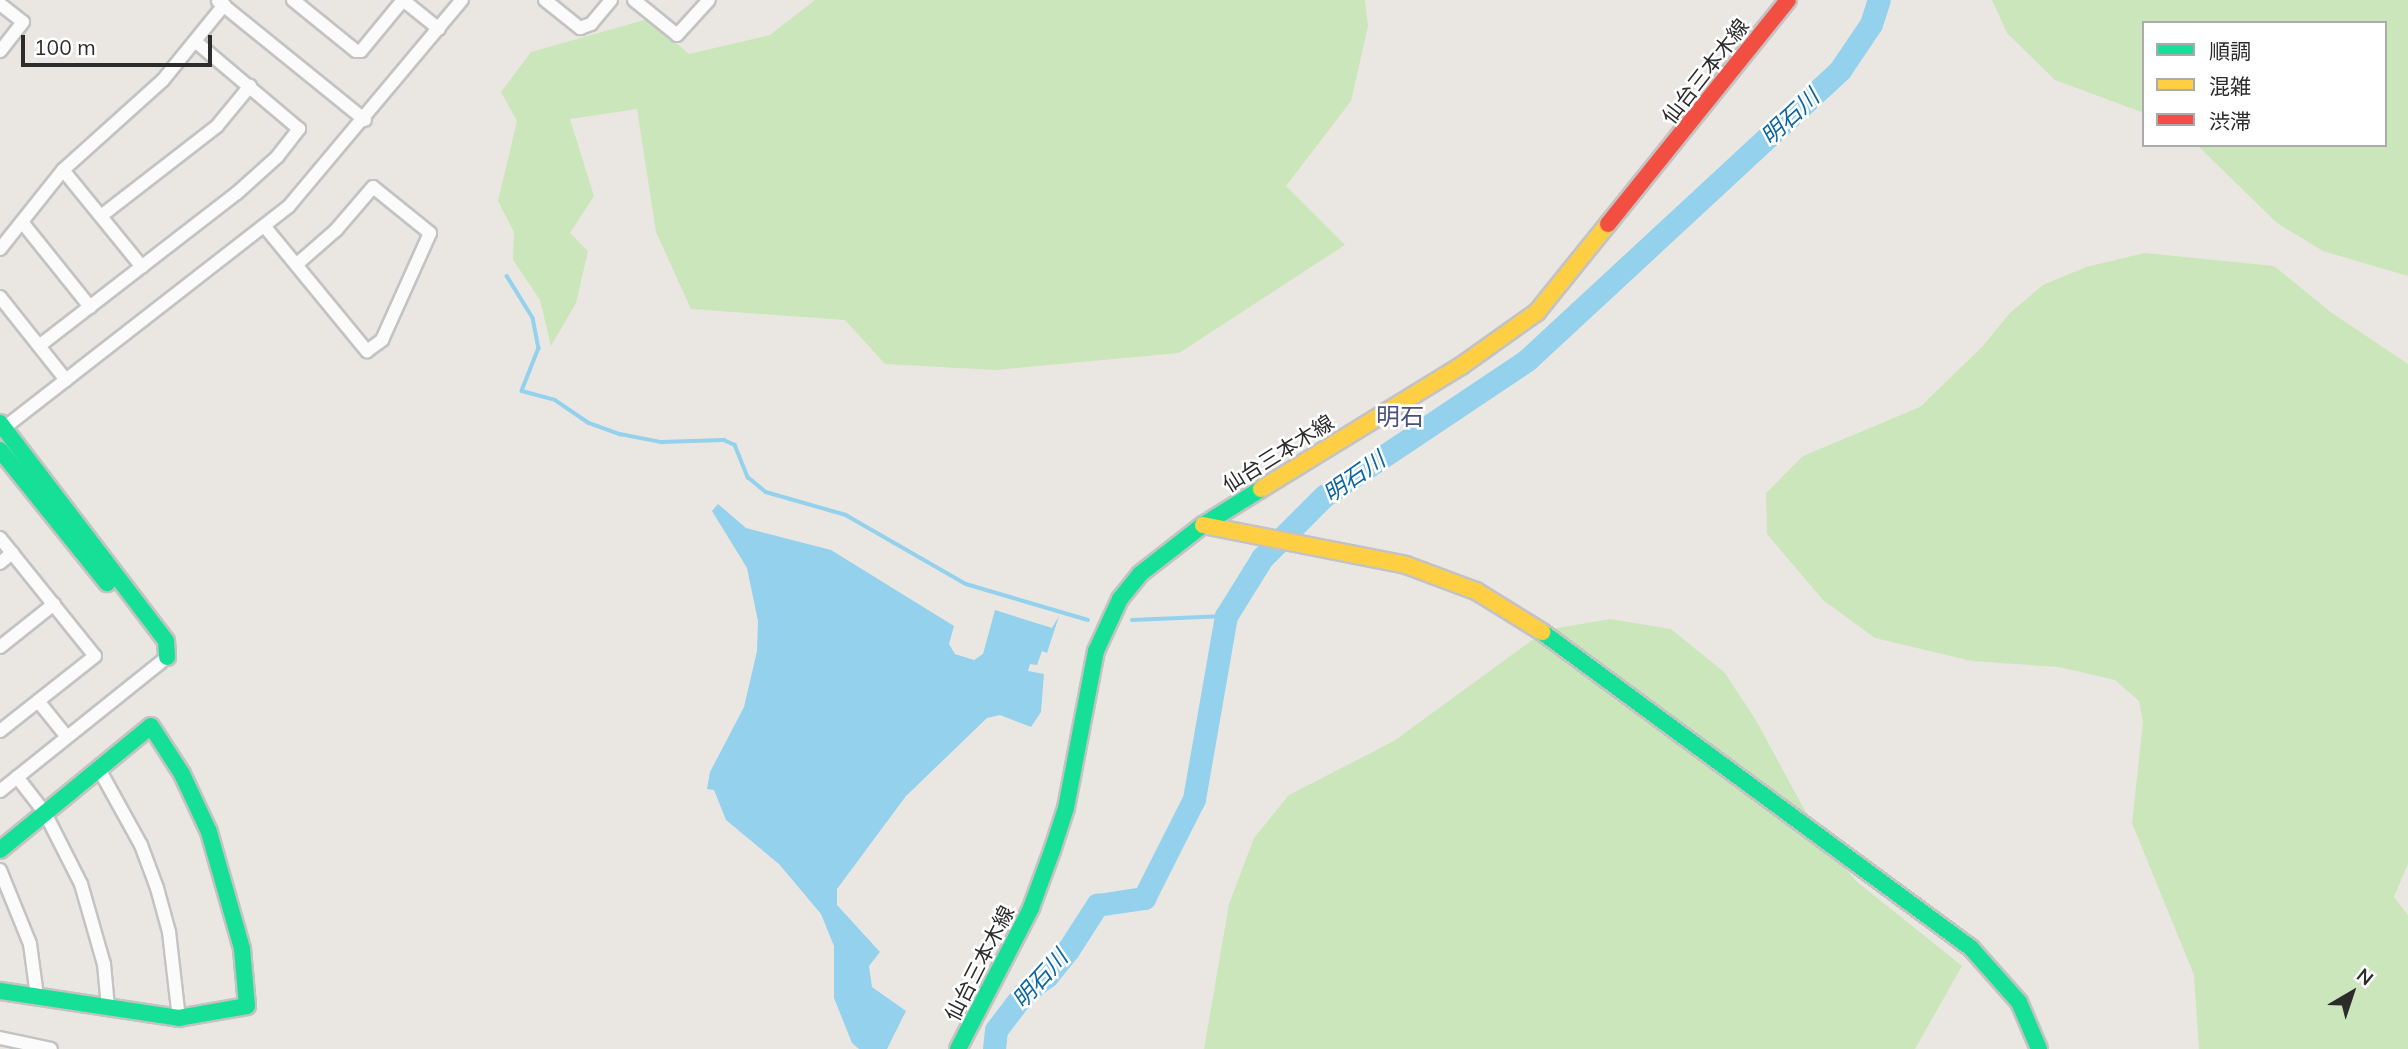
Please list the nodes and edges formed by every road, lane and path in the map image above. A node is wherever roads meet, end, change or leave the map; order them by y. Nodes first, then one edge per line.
1 (293, 0) edge
2 (462, 0) edge
3 (545, 0) edge
4 (611, 0) edge
5 (634, 0) edge
6 (709, 0) edge
7 (1788, 0) edge
8 (220, 2) edge
9 (0, 4) edge
10 (439, 29) junction
11 (195, 41) junction
12 (0, 51) edge
13 (250, 86) junction
14 (365, 120) junction
15 (63, 170) junction
16 (101, 216) junction
17 (22, 222) junction
18 (265, 227) junction
19 (0, 249) edge
20 (296, 264) junction
21 (142, 267) junction
22 (0, 298) edge
23 (90, 307) junction
24 (39, 346) junction
25 (66, 380) junction
26 (2, 426) edge
27 (0, 450) edge
28 (1203, 525) junction
29 (0, 538) edge
30 (12, 553) junction
31 (0, 562) edge
32 (54, 604) junction
33 (0, 647) edge
34 (167, 657) junction
35 (38, 701) junction
36 (0, 732) edge
37 (66, 737) junction
38 (99, 769) junction
39 (17, 777) junction
40 (0, 791) edge
41 (45, 813) junction
42 (0, 850) edge
43 (0, 870) edge
44 (0, 991) edge
45 (37, 996) junction
46 (108, 1007) junction
47 (179, 1018) junction
48 (0, 1038) edge
49 (51, 1049) edge
50 (958, 1049) edge
51 (2039, 1049) edge

1 - 10 street
2 - 10 street
3 - 4 street
5 - 6 street
7 - 28 street, 仙台三本木線
8 - 11 street
8 - 14 street
9 - 12 street
10 - 14 street
11 - 13 street
11 - 15 street
13 - 16 street
13 - 21 street
14 - 18 street
15 - 16 street
15 - 17 street
16 - 21 street
17 - 19 street
17 - 23 street
18 - 20 street
18 - 25 street
20 - 20 street
21 - 23 street
22 - 24 street
23 - 24 street
24 - 25 street
25 - 26 street
26 - 34 street
27 - 34 street
28 - 50 street, 仙台三本木線
28 - 51 street
29 - 30 street
30 - 31 street
30 - 32 street
32 - 33 street
32 - 35 street
34 - 37 street
35 - 36 street
35 - 37 street
37 - 39 street
38 - 41 street
38 - 47 street
38 - 47 street
39 - 40 street
39 - 41 street
41 - 42 street
41 - 46 street
43 - 45 street
44 - 45 street
45 - 46 street
46 - 47 street
48 - 49 street

